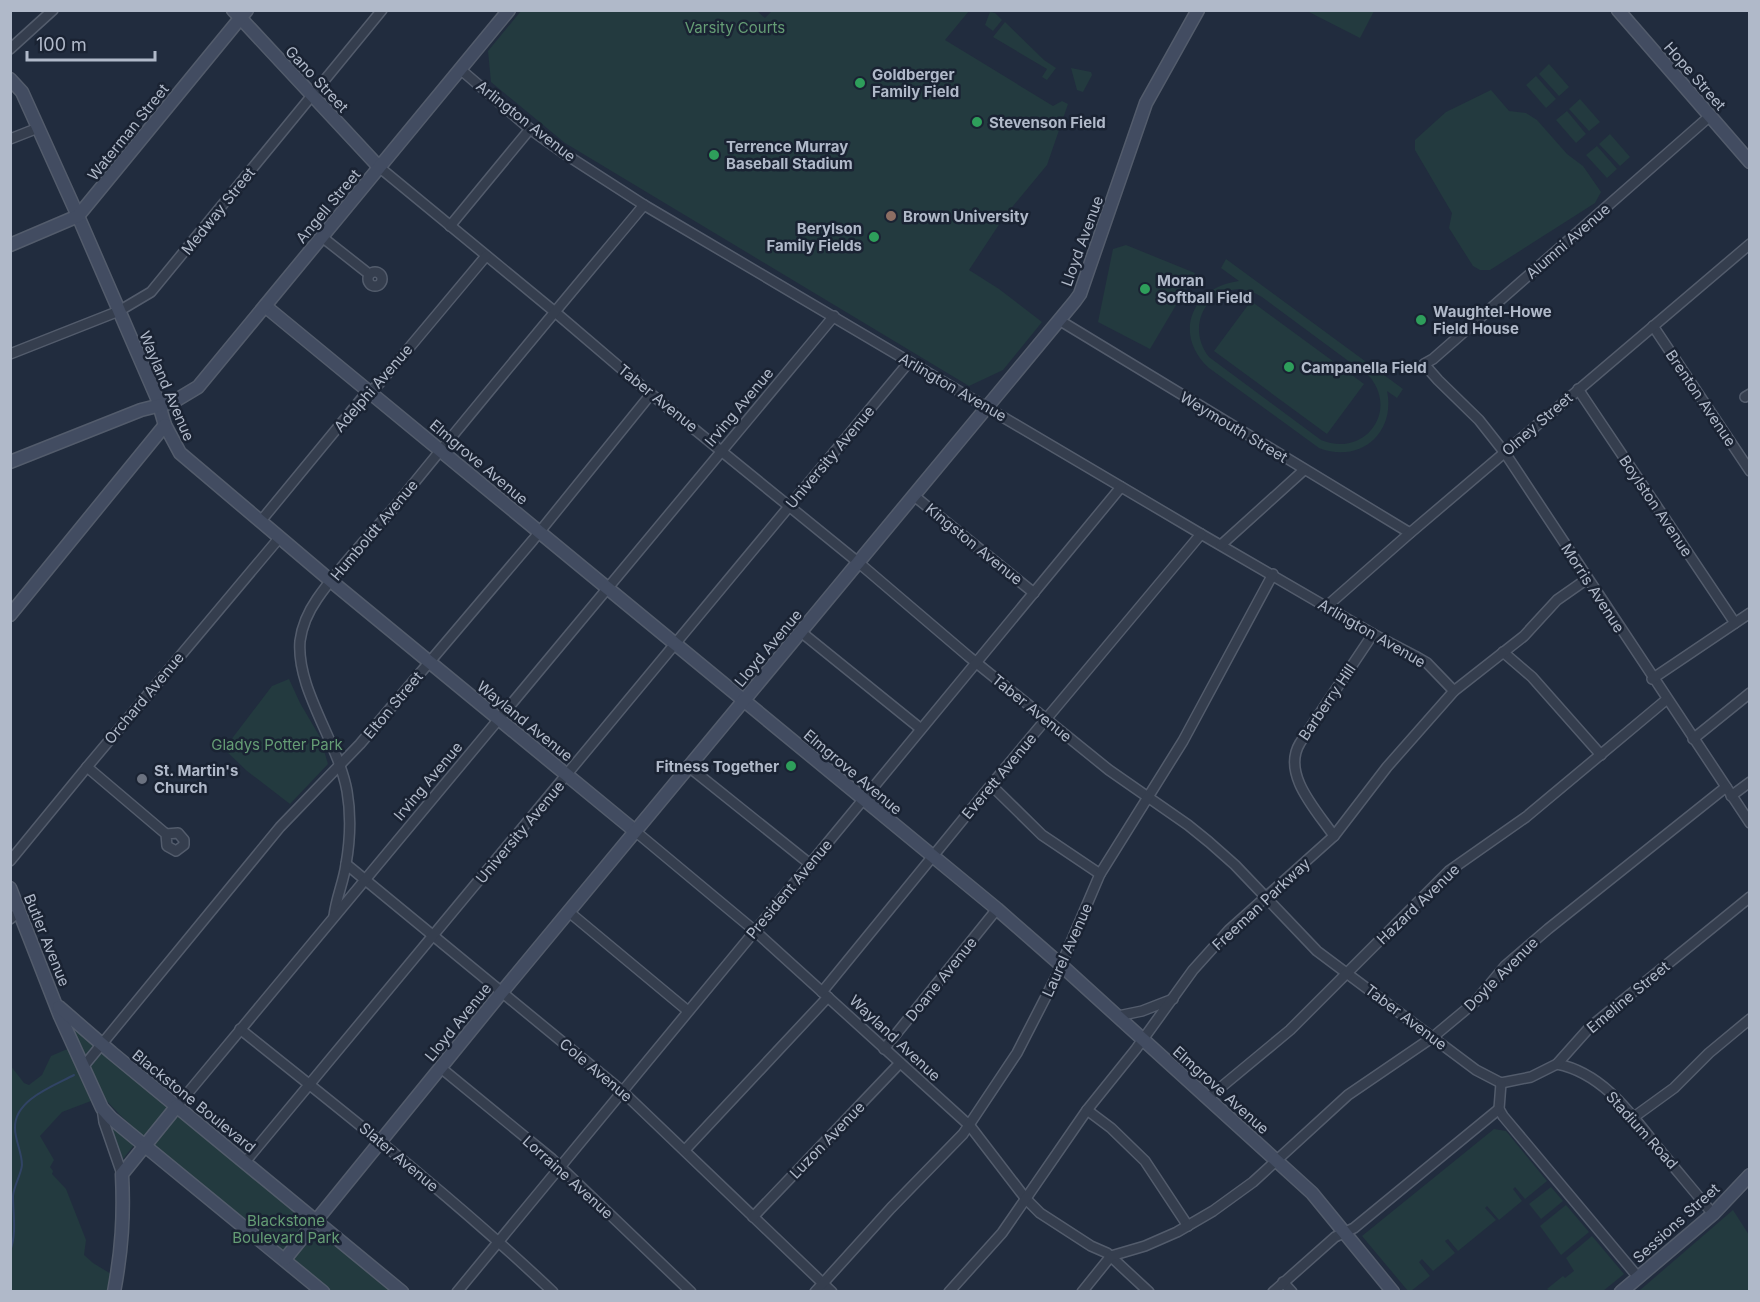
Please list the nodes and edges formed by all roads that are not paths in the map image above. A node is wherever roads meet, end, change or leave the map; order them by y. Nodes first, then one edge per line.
1 (53, 10) edge
2 (382, 10) edge
3 (509, 10) edge
4 (1198, 10) edge
5 (1618, 10) edge
6 (240, 13) edge
7 (10, 49) edge
8 (460, 69) junction
9 (10, 79) edge
10 (311, 96) junction
11 (1710, 116) junction
12 (38, 128) junction
13 (530, 129) junction
14 (10, 139) edge
15 (1749, 162) edge
16 (379, 167) junction
17 (644, 205) junction
18 (78, 216) junction
19 (450, 226) junction
20 (322, 237) junction
21 (1749, 244) edge
22 (10, 245) edge
23 (486, 256) junction
24 (369, 274) dead end
25 (265, 306) junction
26 (119, 311) junction
27 (555, 312) junction
28 (834, 316) junction
29 (1059, 320) junction
30 (1653, 326) junction
31 (10, 354) edge
32 (909, 362) junction
33 (1424, 364) joint
34 (1578, 389) junction
35 (370, 392) junction
36 (651, 394) junction
37 (159, 405) junction
38 (987, 407) junction
39 (165, 425) junction
40 (441, 450) junction
41 (722, 450) junction
42 (1505, 453) junction
43 (10, 462) edge
44 (1304, 470) junction
45 (1749, 471) edge
46 (1121, 487) junction
47 (913, 495) junction
48 (789, 506) junction
49 (260, 522) junction
50 (539, 531) junction
51 (1410, 533) junction
52 (1201, 534) junction
53 (279, 537) junction
54 (1221, 545) junction
55 (859, 563) junction
56 (1273, 574) junction
57 (1587, 579) junction
58 (331, 581) junction
59 (608, 588) junction
60 (1034, 593) junction
61 (1327, 606) junction
62 (1749, 613) edge
63 (10, 615) edge
64 (1735, 623) junction
65 (801, 632) junction
66 (1373, 634) junction
67 (675, 644) junction
68 (1503, 652) junction
69 (429, 662) junction
70 (976, 662) junction
71 (1652, 679) junction
72 (1454, 691) junction
73 (1749, 693) edge
74 (1666, 700) junction
75 (743, 701) junction
76 (499, 719) junction
77 (1046, 719) junction
78 (921, 729) junction
79 (1693, 739) junction
80 (1601, 755) junction
81 (87, 767) junction
82 (340, 767) junction
83 (689, 767) junction
84 (567, 775) junction
85 (1749, 782) edge
86 (991, 785) junction
87 (1726, 787) junction
88 (1731, 796) junction
89 (1148, 798) junction
90 (863, 800) junction
91 (1749, 823) edge
92 (635, 831) junction
93 (166, 834) dead end
94 (1334, 836) junction
95 (933, 857) junction
96 (10, 861) edge
97 (346, 864) junction
98 (810, 864) junction
99 (1100, 874) junction
100 (365, 880) junction
101 (10, 888) edge
102 (1265, 897) junction
103 (1749, 897) edge
104 (997, 909) junction
105 (569, 912) junction
106 (15, 915) edge
107 (334, 918) junction
108 (755, 931) junction
109 (433, 937) junction
110 (1061, 965) junction
111 (1348, 974) junction
112 (502, 992) junction
113 (825, 994) junction
114 (1173, 999) junction
115 (56, 1004) junction
116 (688, 1011) junction
117 (1118, 1016) junction
118 (1749, 1019) edge
119 (240, 1029) junction
120 (1433, 1037) junction
121 (1143, 1039) junction
122 (101, 1044) junction
123 (885, 1049) junction
124 (900, 1063) junction
125 (1557, 1064) junction
126 (83, 1067) junction
127 (441, 1068) junction
128 (1501, 1083) junction
129 (310, 1085) junction
130 (622, 1091) junction
131 (1208, 1098) junction
132 (177, 1106) junction
133 (102, 1108) junction
134 (1498, 1109) junction
135 (1087, 1110) junction
136 (1634, 1117) junction
137 (970, 1126) junction
138 (380, 1141) junction
139 (144, 1145) junction
140 (685, 1150) junction
141 (1276, 1160) junction
142 (245, 1162) junction
143 (560, 1167) junction
144 (122, 1174) junction
145 (1749, 1175) edge
146 (1026, 1199) junction
147 (1713, 1214) junction
148 (753, 1217) junction
149 (315, 1220) junction
150 (1188, 1226) junction
151 (1345, 1233) junction
152 (499, 1241) junction
153 (1111, 1257) junction
154 (285, 1259) junction
155 (1638, 1277) junction
156 (1282, 1282) junction
157 (823, 1283) junction
158 (114, 1292) edge
159 (323, 1292) edge
160 (402, 1292) edge
161 (457, 1292) edge
162 (553, 1292) edge
163 (691, 1292) edge
164 (815, 1292) edge
165 (832, 1292) edge
166 (949, 1292) edge
167 (1082, 1292) edge
168 (1149, 1292) edge
169 (1274, 1292) edge
170 (1292, 1292) edge
171 (1393, 1292) edge
172 (1621, 1292) edge

1 - 7 street
2 - 10 street, Medway Street
3 - 8 street, Angell Street
4 - 29 street, Lloyd Avenue
5 - 11 street, Hope Street
6 - 10 street, Gano Street
6 - 18 street, Waterman Street
8 - 13 street, Arlington Avenue
8 - 16 street, Angell Street
9 - 12 street, Wayland Avenue
10 - 16 street, Gano Street
10 - 26 street, Medway Street
11 - 15 street, Hope Street
11 - 33 street, Alumni Avenue
12 - 14 street
12 - 18 street, Wayland Avenue
13 - 17 street, Arlington Avenue
13 - 19 street
16 - 19 street, Taber Avenue
16 - 20 street, Angell Street
17 - 27 street, Humboldt Avenue
17 - 28 street, Arlington Avenue
18 - 22 street, Waterman Street
18 - 26 street, Wayland Avenue
19 - 23 street, Taber Avenue
20 - 24 street
20 - 25 street, Angell Street
21 - 30 street, Olney Street
23 - 27 street, Taber Avenue
23 - 35 street, Adelphi Avenue
25 - 35 street, Elmgrove Avenue
25 - 37 street, Angell Street
26 - 31 street, Medway Street
26 - 37 street, Wayland Avenue
27 - 36 street, Taber Avenue
27 - 40 street, Humboldt Avenue
28 - 32 street, Arlington Avenue
28 - 41 street, Irving Avenue
29 - 38 street, Lloyd Avenue
29 - 44 street, Weymouth Street
30 - 34 street, Olney Street
30 - 45 street, Brenton Avenue
32 - 38 street, Arlington Avenue
32 - 48 street, University Avenue
33 - 42 street, Morris Avenue
34 - 42 street, Olney Street
34 - 64 street, Boylston Avenue
35 - 40 street, Elmgrove Avenue
35 - 49 street, Adelphi Avenue
36 - 41 street, Taber Avenue
36 - 50 street, Elton Street
37 - 39 street, Wayland Avenue
37 - 43 street, Angell Street
38 - 46 street, Arlington Avenue
38 - 47 street, Lloyd Avenue
39 - 49 street, Wayland Avenue
39 - 63 street
40 - 50 street, Elmgrove Avenue
40 - 58 street, Humboldt Avenue
41 - 48 street, Taber Avenue
41 - 59 street, Irving Avenue
42 - 51 street, Olney Street
42 - 57 street, Morris Avenue
44 - 51 street, Weymouth Street
44 - 54 street
46 - 52 street, Arlington Avenue
46 - 60 street, President Avenue
47 - 55 street, Lloyd Avenue
47 - 60 street, Kingston Avenue
48 - 55 street, Taber Avenue
48 - 67 street, University Avenue
49 - 53 street, Wayland Avenue
50 - 59 street, Elmgrove Avenue
50 - 69 street, Elton Street
51 - 61 street, Olney Street
52 - 54 street, Arlington Avenue
52 - 77 street, Everett Avenue
53 - 58 street, Wayland Avenue
53 - 81 street, Orchard Avenue
54 - 56 street, Arlington Avenue
55 - 65 street, Lloyd Avenue
55 - 70 street, Taber Avenue
56 - 61 street, Arlington Avenue
56 - 89 street, Laurel Avenue
57 - 68 street, Freeman Parkway
57 - 71 street, Morris Avenue
58 - 69 street, Wayland Avenue
58 - 82 street, Humboldt Avenue
59 - 67 street, Elmgrove Avenue
59 - 76 street, Irving Avenue
60 - 70 street, President Avenue
61 - 66 street, Arlington Avenue
62 - 64 street
64 - 71 street
65 - 75 street, Lloyd Avenue
65 - 78 street
66 - 72 street, Arlington Avenue
66 - 94 street, Barberry Hill
67 - 75 street, Elmgrove Avenue
67 - 84 street, University Avenue
68 - 72 street, Freeman Parkway
68 - 80 street
69 - 76 street, Wayland Avenue
69 - 82 street, Elton Street
70 - 77 street, Taber Avenue
70 - 78 street, President Avenue
71 - 74 street, Morris Avenue
72 - 94 street, Freeman Parkway
73 - 79 street
74 - 79 street, Morris Avenue
74 - 80 street, Hazard Avenue
75 - 83 street, Lloyd Avenue
75 - 90 street, Elmgrove Avenue
76 - 84 street, Wayland Avenue
76 - 100 street, Irving Avenue
77 - 86 street, Everett Avenue
77 - 89 street, Taber Avenue
78 - 90 street, President Avenue
79 - 87 street, Morris Avenue
80 - 111 street, Hazard Avenue
81 - 93 street
81 - 96 street, Orchard Avenue
82 - 97 street, Humboldt Avenue
82 - 122 street, Elton Street
83 - 92 street, Lloyd Avenue
83 - 98 street
84 - 92 street, Wayland Avenue
84 - 109 street, University Avenue
85 - 88 street
86 - 95 street, Everett Avenue
86 - 99 street
87 - 88 street, Morris Avenue
87 - 120 street, Doyle Avenue
88 - 91 street, Morris Avenue
89 - 99 street, Laurel Avenue
89 - 102 street, Taber Avenue
90 - 95 street, Elmgrove Avenue
90 - 98 street, President Avenue
92 - 105 street, Lloyd Avenue
92 - 108 street, Wayland Avenue
94 - 102 street, Freeman Parkway
95 - 104 street, Elmgrove Avenue
95 - 113 street, Everett Avenue
97 - 100 street, Cole Avenue
97 - 107 street, Humboldt Avenue
98 - 108 street, President Avenue
99 - 110 street, Laurel Avenue
100 - 107 street, Irving Avenue
100 - 109 street, Cole Avenue
101 - 106 street, Butler Avenue
102 - 111 street, Taber Avenue
102 - 114 street, Freeman Parkway
103 - 125 street, Emeline Street
104 - 110 street, Elmgrove Avenue
104 - 123 street, Doane Avenue
105 - 112 street, Lloyd Avenue
105 - 116 street
106 - 115 street, Butler Avenue
107 - 119 street, Irving Avenue
108 - 113 street, Wayland Avenue
108 - 116 street, President Avenue
109 - 112 street, Cole Avenue
109 - 129 street, University Avenue
110 - 117 street, Elmgrove Avenue
110 - 137 street, Laurel Avenue
111 - 120 street, Taber Avenue
111 - 131 street, Hazard Avenue
112 - 127 street, Lloyd Avenue
112 - 130 street, Cole Avenue
113 - 123 street, Wayland Avenue
113 - 140 street, Everett Avenue
114 - 117 street
114 - 121 street, Freeman Parkway
115 - 122 street, Blackstone Boulevard
115 - 126 street
116 - 130 street, President Avenue
117 - 121 street, Elmgrove Avenue
118 - 136 street
119 - 129 street, Slater Avenue
119 - 132 street, Irving Avenue
120 - 128 street, Taber Avenue
120 - 141 street, Doyle Avenue
121 - 131 street, Elmgrove Avenue
121 - 135 street, Freeman Parkway
122 - 126 street, Elton Street
122 - 132 street, Blackstone Boulevard
123 - 124 street, Wayland Avenue
124 - 137 street, Wayland Avenue
124 - 148 street, Luzon Avenue
125 - 128 street, Emeline Street
125 - 136 street, Stadium Road
126 - 133 street
127 - 138 street, Lloyd Avenue
127 - 143 street, Lorraine Avenue
128 - 134 street
129 - 138 street, Slater Avenue
129 - 142 street, University Avenue
130 - 140 street, Cole Avenue
130 - 143 street, President Avenue
131 - 141 street, Elmgrove Avenue
132 - 139 street, Irving Avenue
132 - 142 street, Blackstone Boulevard
133 - 139 street
133 - 144 street
134 - 151 street
134 - 155 street
135 - 146 street, Freeman Parkway
135 - 150 street
136 - 147 street, Stadium Road
137 - 146 street, Wayland Avenue
137 - 157 street, Laurel Avenue
138 - 149 street, Lloyd Avenue
138 - 152 street, Slater Avenue
139 - 144 street, Irving Avenue
139 - 154 street
140 - 148 street, Cole Avenue
141 - 150 street, Doyle Avenue
141 - 151 street, Elmgrove Avenue
142 - 149 street, Blackstone Boulevard
143 - 152 street, President Avenue
143 - 163 street, Lorraine Avenue
144 - 158 street
145 - 147 street, Sessions Street
146 - 153 street, Wayland Avenue
146 - 166 street, Freeman Parkway
147 - 155 street, Sessions Street
148 - 157 street, Cole Avenue
149 - 154 street, Lloyd Avenue
149 - 160 street, Blackstone Boulevard
150 - 153 street, Doyle Avenue
151 - 156 street
151 - 171 street, Elmgrove Avenue
152 - 161 street, President Avenue
152 - 162 street, Slater Avenue
153 - 167 street
153 - 168 street, Wayland Avenue
154 - 159 street
155 - 172 street, Sessions Street
156 - 169 street
156 - 170 street
157 - 164 street, Laurel Avenue
157 - 165 street, Cole Avenue

